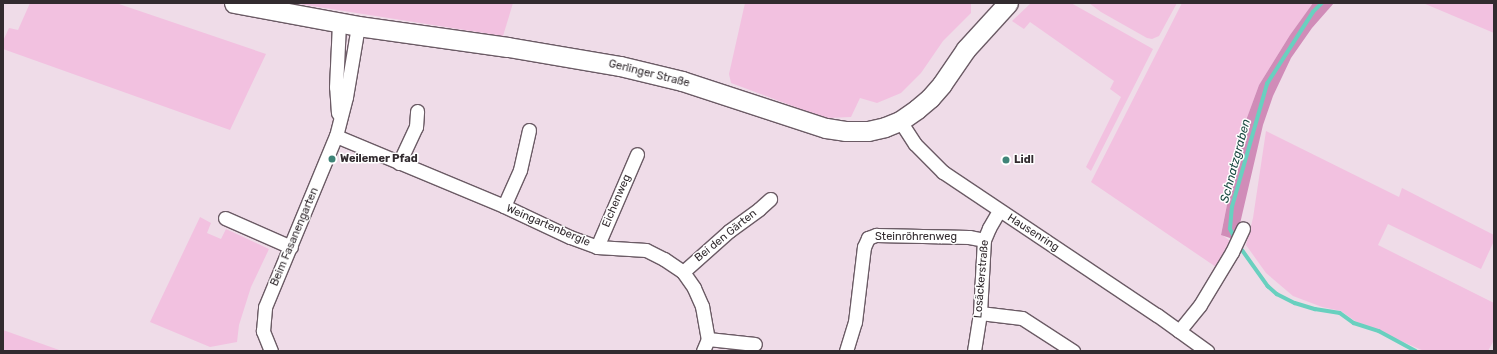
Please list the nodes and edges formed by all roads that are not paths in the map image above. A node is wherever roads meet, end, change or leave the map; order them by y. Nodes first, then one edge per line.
1 (234, 3) edge
2 (1008, 3) edge
3 (339, 23) junction
4 (358, 26) junction
5 (417, 111) dead end
6 (900, 121) junction
7 (338, 123) junction
8 (529, 130) dead end
9 (336, 136) junction
10 (637, 154) dead end
11 (399, 163) junction
12 (770, 199) dead end
13 (504, 206) junction
14 (999, 211) junction
15 (225, 218) dead end
16 (1241, 233) dead end
17 (984, 240) junction
18 (291, 247) junction
19 (597, 247) junction
20 (683, 272) junction
21 (980, 313) junction
22 (1179, 331) junction
23 (755, 344) dead end
24 (705, 345) edge
25 (271, 351) edge
26 (846, 351) edge
27 (974, 351) edge
28 (1072, 351) edge
29 (1207, 351) edge

1 - 3 main road, Gerlinger Straße
2 - 6 main road, Gerlinger Straße
3 - 4 main road, Gerlinger Straße
3 - 7 street, Beim Fasanengarten
4 - 6 main road, Gerlinger Straße
4 - 7 street, Beim Fasanengarten
5 - 11 street
6 - 14 street, Hausenring
7 - 9 street, Beim Fasanengarten
8 - 13 street
9 - 11 street, Weingartenbergle
9 - 18 street, Beim Fasanengarten
10 - 19 street, Eichenweg
11 - 13 street, Weingartenbergle
12 - 20 street, Bei den Gärten
13 - 19 street, Weingartenbergle
14 - 17 street, Losäckerstraße
14 - 22 street, Hausenring
15 - 18 street
16 - 22 street
17 - 21 street, Losäckerstraße
17 - 26 street, Steinröhrenweg
18 - 25 street, Beim Fasanengarten
19 - 20 street, Weingartenbergle
20 - 24 street, Weingartenbergle
21 - 27 street, Losäckerstraße
21 - 28 street
22 - 29 street, Hausenring
23 - 24 street

